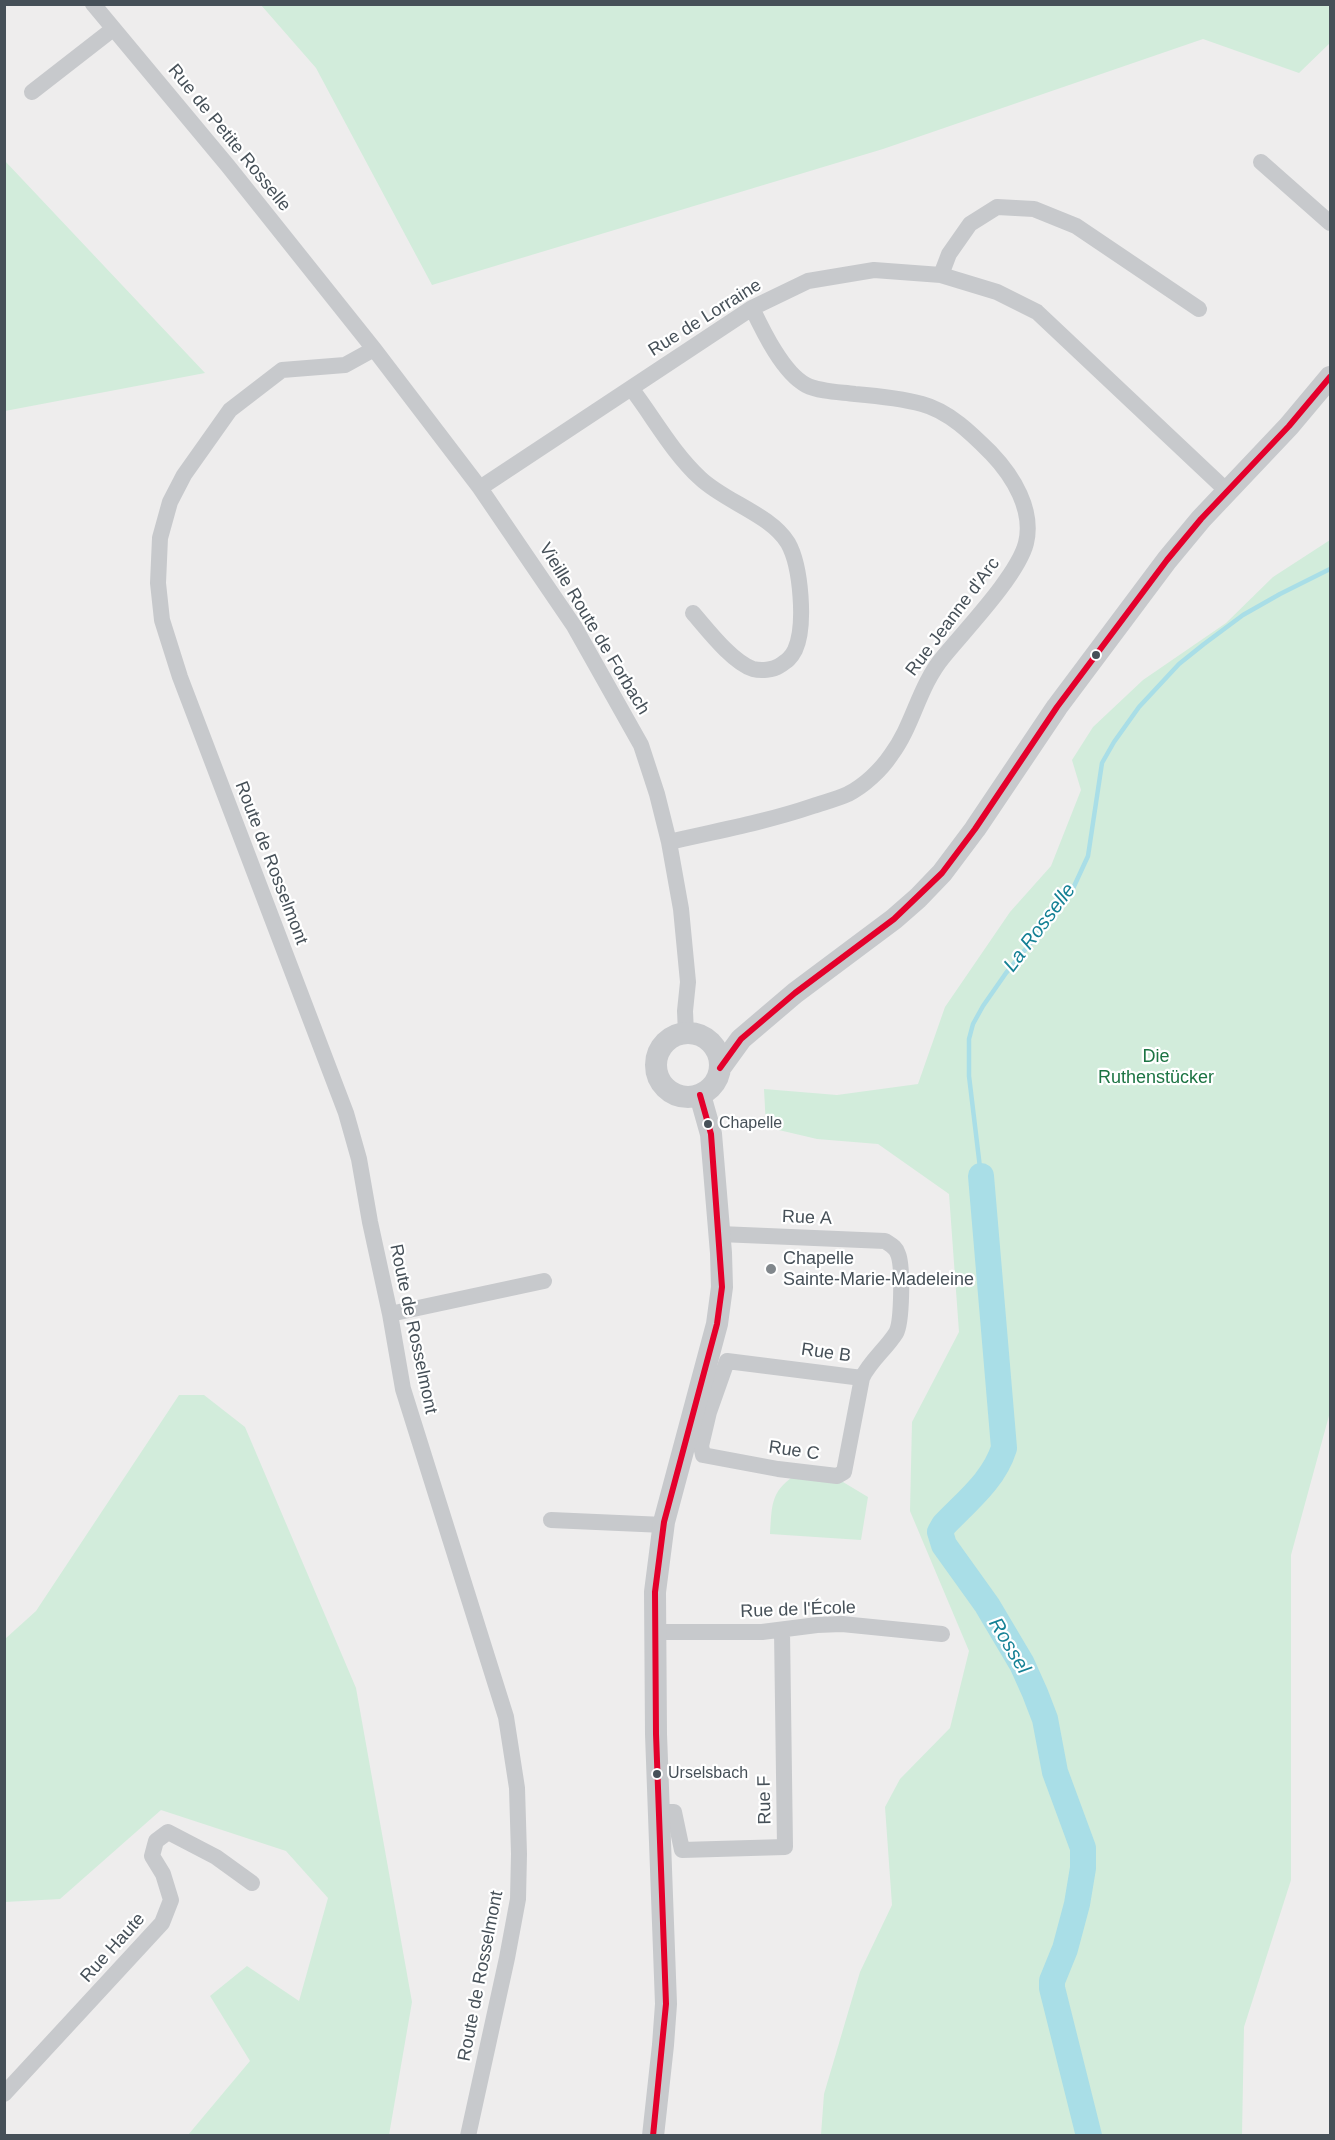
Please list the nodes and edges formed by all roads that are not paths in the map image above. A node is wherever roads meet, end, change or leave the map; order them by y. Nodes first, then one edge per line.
1 (93, 4) edge
2 (113, 29) junction
3 (32, 92) dead end
4 (1261, 162) dead end
5 (1330, 223) edge
6 (313, 272) joint
7 (941, 275) junction
8 (752, 308) junction
9 (1199, 309) dead end
10 (374, 349) junction
11 (1330, 377) edge
12 (631, 388) junction
13 (480, 488) junction
14 (1227, 491) junction
15 (693, 613) dead end
16 (669, 842) junction
17 (686, 1033) junction
18 (741, 1039) junction
19 (711, 1042) junction
20 (720, 1068) junction
21 (700, 1095) junction
22 (720, 1234) junction
23 (893, 1245) joint
24 (544, 1281) dead end
25 (390, 1314) junction
26 (862, 1378) junction
27 (702, 1410) junction
28 (551, 1520) dead end
29 (664, 1525) junction
30 (782, 1631) junction
31 (655, 1632) junction
32 (942, 1634) dead end
33 (659, 1812) junction
34 (252, 1882) dead end
35 (4, 2094) edge
36 (468, 2136) edge
37 (653, 2136) edge

1 - 2 street, Rue de Petite Rosselle
2 - 3 street
2 - 6 street, Rue de Petite Rosselle
4 - 5 street
6 - 10 street, Vieille Route de Forbach
7 - 8 street, Rue de Lorraine
7 - 9 street
7 - 14 street, Rue de Lorraine
8 - 12 street, Rue de Lorraine
8 - 16 street, Rue Jeanne d'Arc
10 - 13 street, Vieille Route de Forbach
10 - 25 street, Route de Rosselmont
11 - 14 main road
12 - 13 street, Rue de Lorraine
12 - 15 street
13 - 16 street, Vieille Route de Forbach
14 - 18 main road
16 - 17 street, Vieille Route de Forbach
17 - 19 main road
17 - 21 main road
18 - 19 main road
18 - 20 main road
19 - 20 main road
20 - 21 main road
21 - 22 main road
22 - 23 street, Rue A
22 - 27 main road
23 - 26 street, Rue B
24 - 25 street
25 - 36 street, Route de Rosselmont
26 - 27 street, Rue B
26 - 27 street, Rue C
27 - 29 main road
28 - 29 street
29 - 31 main road
30 - 31 street, Rue de l'École
30 - 32 street, Rue de l'École
30 - 33 street, Rue F
31 - 33 main road
33 - 37 main road
34 - 35 street, Rue Haute

